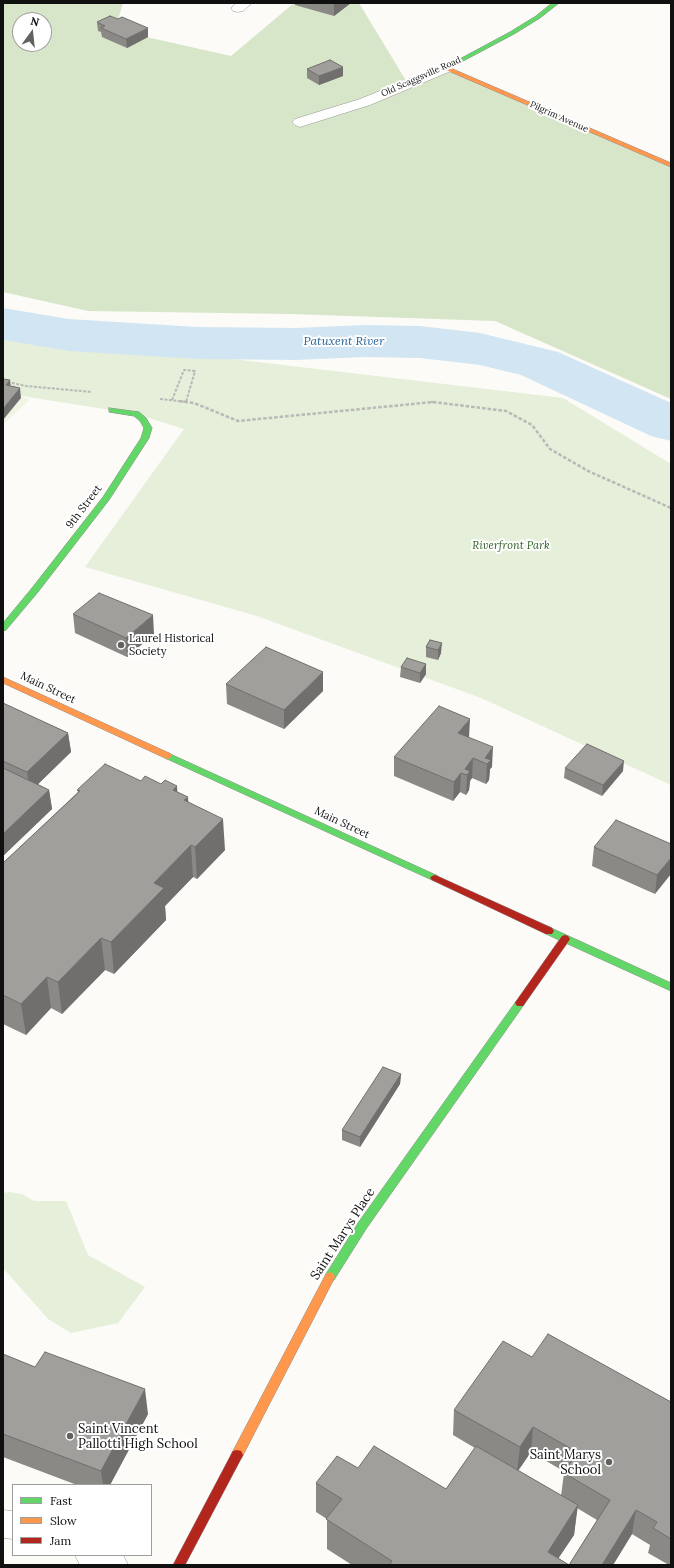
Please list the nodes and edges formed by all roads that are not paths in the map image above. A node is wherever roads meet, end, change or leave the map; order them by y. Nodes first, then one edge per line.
1 (556, 3) edge
2 (446, 68) junction
3 (300, 122) dead end
4 (671, 165) edge
5 (112, 410) dead end
6 (3, 628) edge
7 (3, 680) edge
8 (565, 939) junction
9 (671, 988) edge
10 (92, 1556) edge
11 (113, 1565) edge
12 (179, 1565) edge

1 - 2 street, Old Scaggsville Road
2 - 3 street, Old Scaggsville Road
2 - 4 street, Pilgrim Avenue
5 - 6 street, 9th Street
7 - 8 street, Main Street
8 - 9 street, Main Street
8 - 12 street, Saint Marys Place
10 - 11 street

